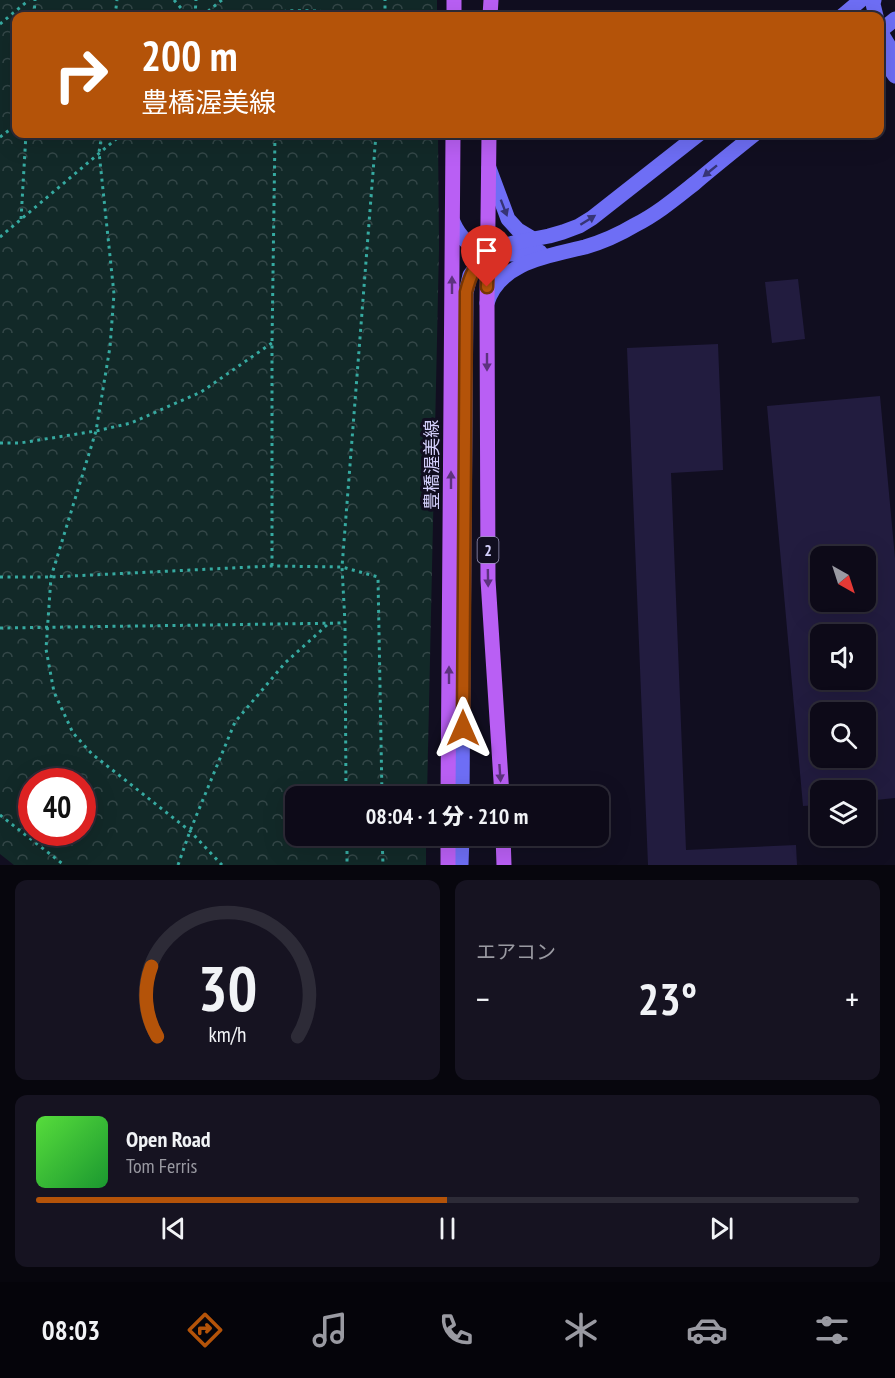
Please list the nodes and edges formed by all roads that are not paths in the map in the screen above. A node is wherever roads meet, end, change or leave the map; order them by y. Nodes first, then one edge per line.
1 (861, 0) edge
2 (847, 12) edge
3 (884, 34) edge
4 (895, 56) edge
5 (884, 61) edge
6 (895, 76) edge
7 (453, 138) edge
8 (489, 138) edge
9 (694, 138) edge
10 (750, 138) edge
11 (488, 167) junction
12 (453, 222) junction
13 (533, 239) junction
14 (567, 251) junction
15 (488, 253) junction
16 (487, 303) junction
17 (448, 786) edge
18 (462, 786) edge
19 (501, 786) edge
20 (448, 846) edge
21 (462, 846) edge
22 (503, 846) edge
23 (448, 865) edge
24 (461, 865) edge
25 (504, 865) edge

1 - 2 street
3 - 4 street
5 - 6 street
7 - 12 main road, 豊橋渥美線
8 - 11 main road, 2
13 -> 9 street
10 -> 14 street
11 -> 13 street
11 - 15 main road, 2
12 - 15 street
17 -> 12 main road, 豊橋渥美線
13 - 15 street
14 - 15 street
14 - 16 street
15 - 16 main road, 2
15 - 18 street
16 -> 19 main road, 2
20 - 23 main road
21 - 24 street
22 - 25 main road

